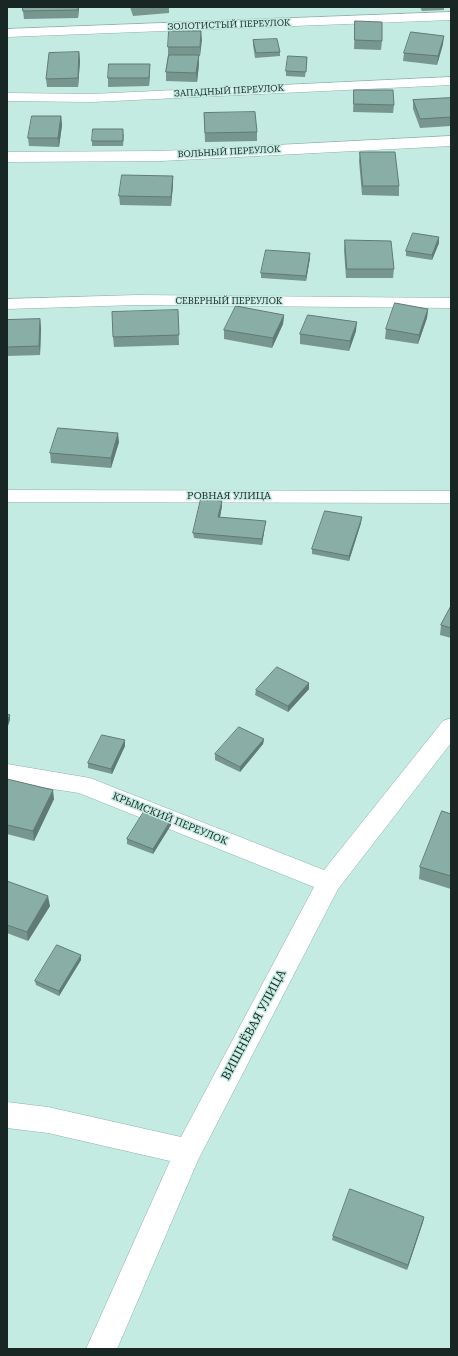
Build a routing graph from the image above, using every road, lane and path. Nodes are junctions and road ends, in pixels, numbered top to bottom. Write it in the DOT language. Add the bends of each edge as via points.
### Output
graph roads {
  1 [pos="451,16"];
  2 [pos="7,33"];
  3 [pos="451,81"];
  4 [pos="7,97"];
  5 [pos="451,141"];
  6 [pos="7,157"];
  7 [pos="451,303"];
  8 [pos="7,304"];
  9 [pos="7,496"];
  10 [pos="451,497"];
  11 [pos="451,727"];
  12 [pos="7,773"];
  13 [pos="329,882"];
  14 [pos="7,1115"];
  15 [pos="188,1152"];
  16 [pos="102,1349"];
  1 -- 2 [label="street, ЗОЛОТИСТЫЙ ПЕРЕУЛОК"];
  3 -- 4 [label="street, ЗАПАДНЫЙ ПЕРЕУЛОК" via="92,98"];
  5 -- 6 [label="street, ВОЛЬНЫЙ ПЕРЕУЛОК" via="161,156"];
  7 -- 8 [label="street, СЕВЕРНЫЙ ПЕРЕУЛОК" via="137,300"];
  9 -- 10 [label="street, РОВНАЯ УЛИЦА"];
  11 -- 13 [label="street, ВИШНЁВАЯ УЛИЦА"];
  12 -- 13 [label="street, КРЫМСКИЙ ПЕРЕУЛОК" via="82,784"];
  13 -- 15 [label="street, ВИШНЁВАЯ УЛИЦА"];
  14 -- 15 [label="street" via="48,1120"];
  15 -- 16 [label="street, ВИШНЁВАЯ УЛИЦА"];
}
